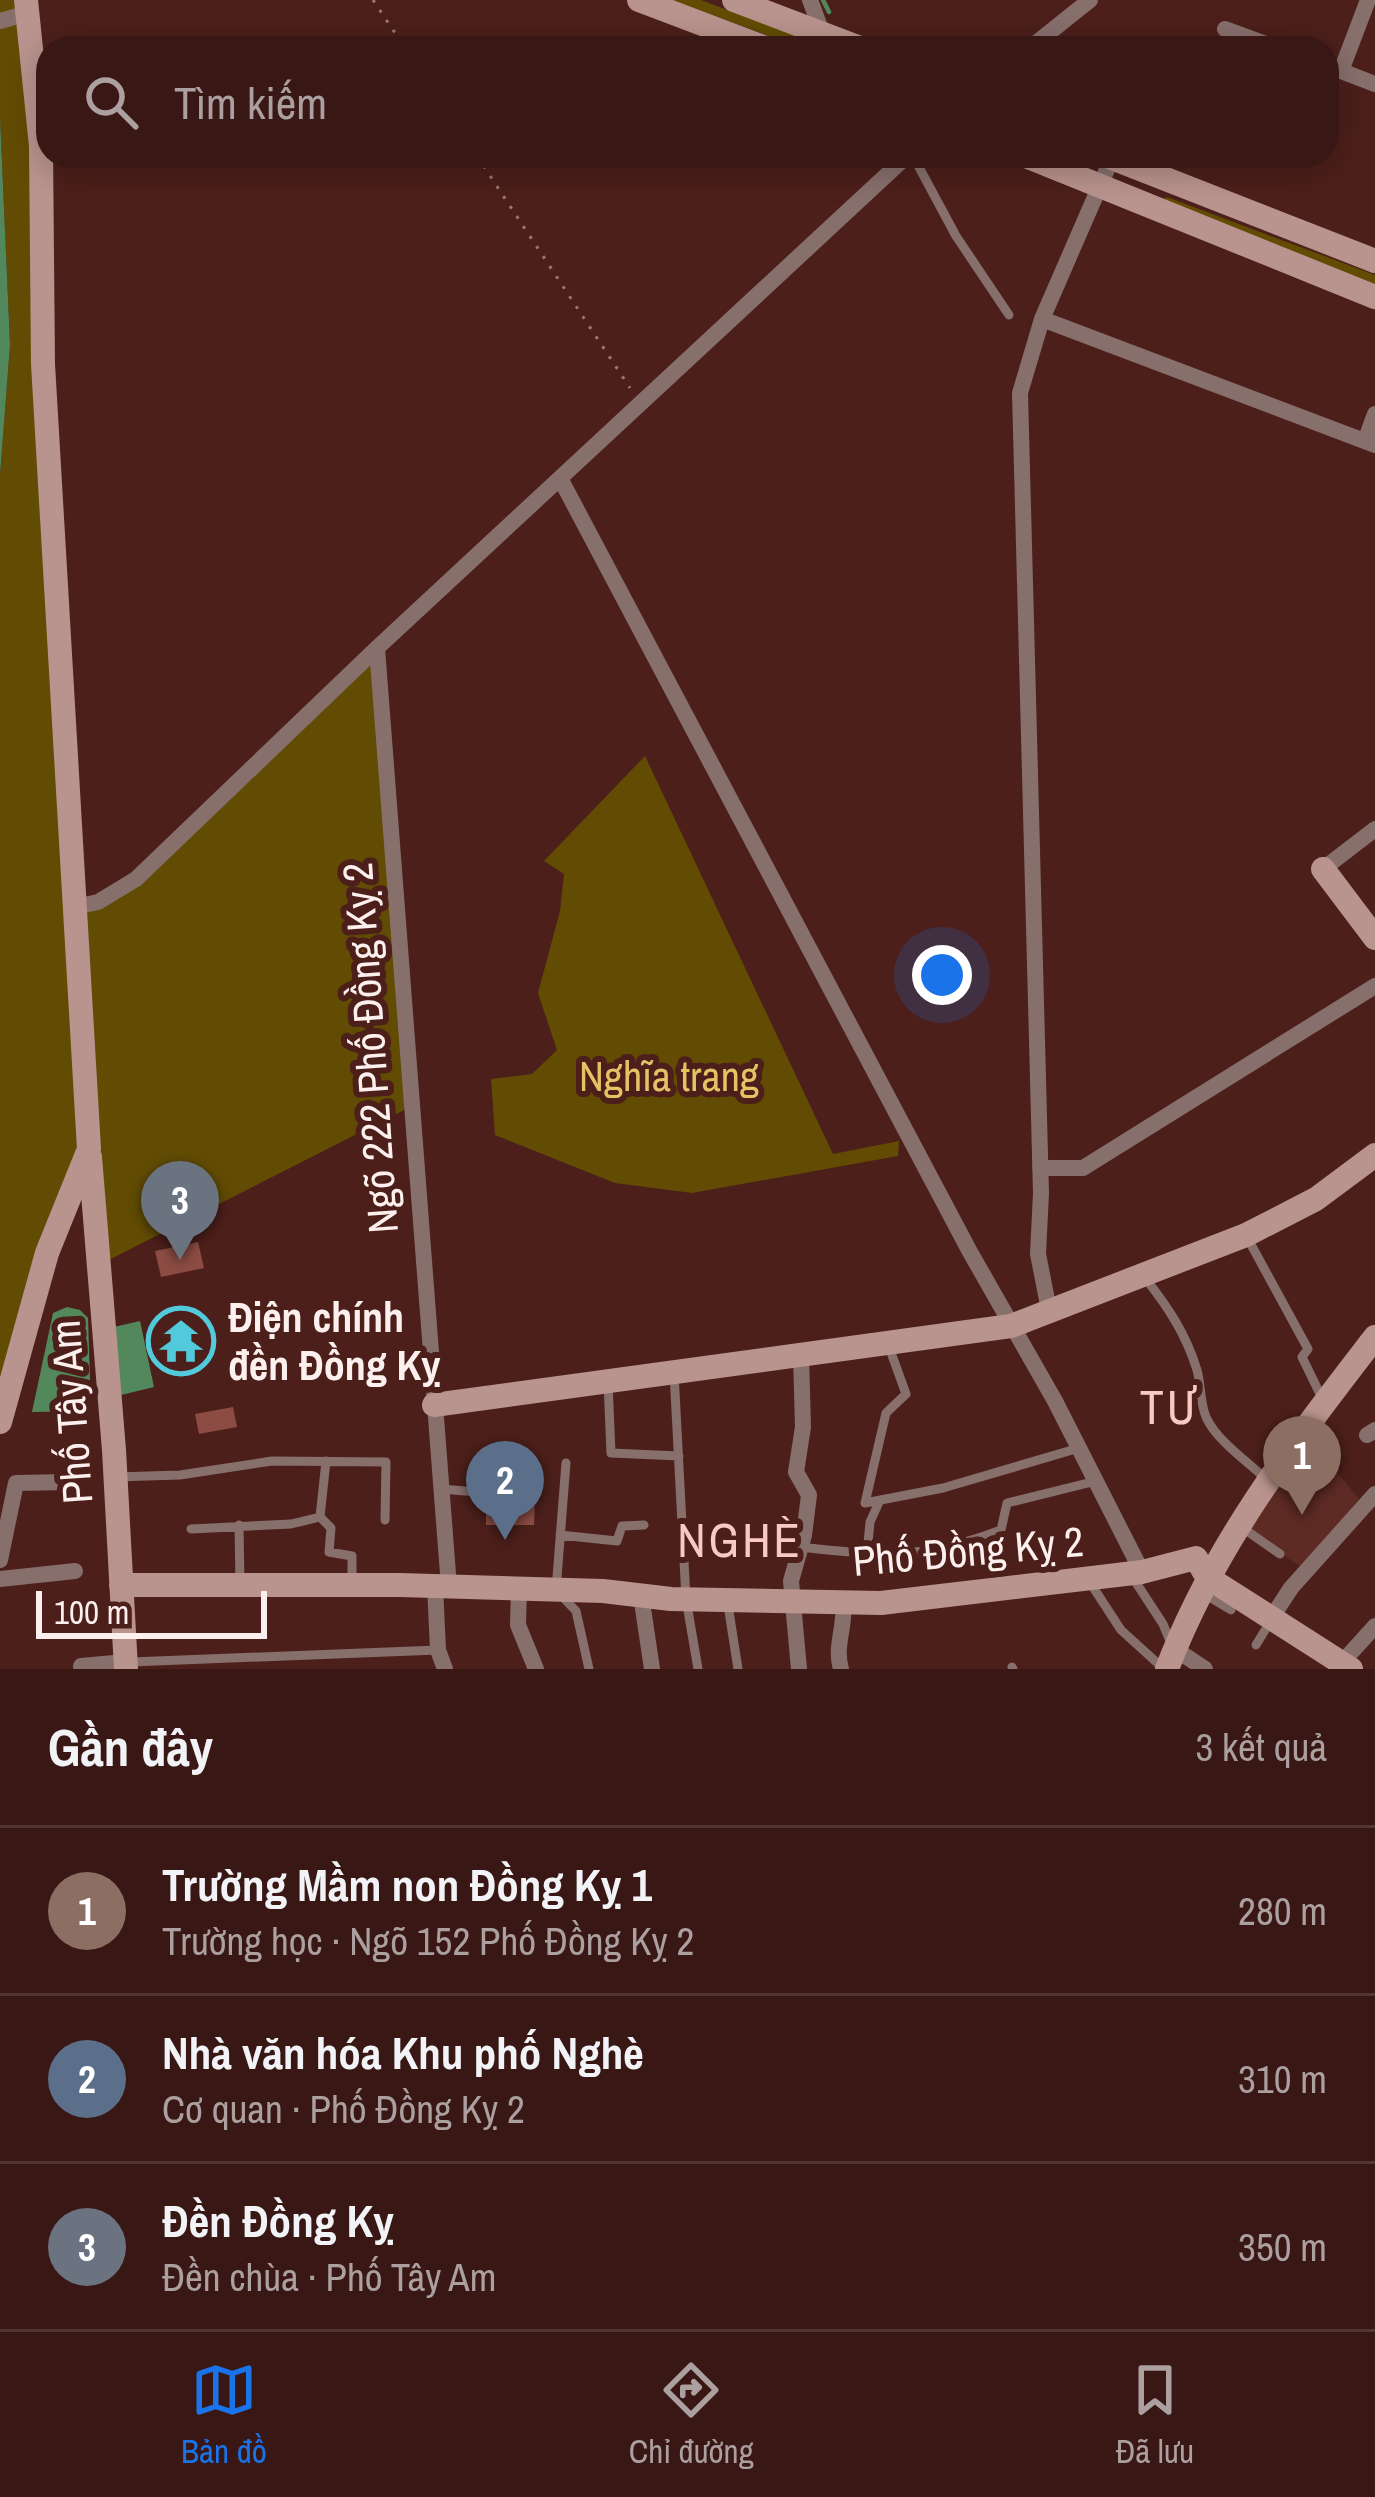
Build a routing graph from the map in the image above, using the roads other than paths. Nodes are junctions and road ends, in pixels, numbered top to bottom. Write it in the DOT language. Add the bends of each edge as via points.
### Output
graph roads {
  1 [pos="639,0"];
  2 [pos="734,0"];
  3 [pos="810,0"];
  4 [pos="1090,0"];
  5 [pos="1368,0"];
  6 [pos="27,6"];
  7 [pos="0,21"];
  8 [pos="1225,29"];
  9 [pos="822,32"];
  10 [pos="734,36"];
  11 [pos="832,36"];
  12 [pos="1045,36"];
  13 [pos="1244,36"];
  14 [pos="1339,59"];
  15 [pos="1339,71"];
  16 [pos="1375,84"];
  17 [pos="36,103"];
  18 [pos="40,168"];
  19 [pos="897,168"];
  20 [pos="917,168"];
  21 [pos="1053,168"];
  22 [pos="1105,168"];
  23 [pos="1137,168"];
  24 [pos="1098,188"];
  25 [pos="1375,261"];
  26 [pos="1375,297"];
  27 [pos="1009,315"];
  28 [pos="1042,319"];
  29 [pos="1375,414"];
  30 [pos="1370,443"];
  31 [pos="561,480"];
  32 [pos="376,648"];
  33 [pos="1375,829"];
  34 [pos="1324,869"];
  35 [pos="75,907"];
  36 [pos="1375,938"];
  37 [pos="1375,986"];
  38 [pos="89,1149"];
  39 [pos="1375,1155"];
  40 [pos="1040,1168"];
  41 [pos="1246,1235"];
  42 [pos="1141,1274"];
  43 [pos="1049,1310"];
  44 [pos="1011,1326"];
  45 [pos="1375,1337"];
  46 [pos="888,1344"];
  47 [pos="801,1356"];
  48 [pos="674,1373"];
  49 [pos="608,1382"];
  50 [pos="1324,1403"];
  51 [pos="434,1405"];
  52 [pos="0,1422"];
  53 [pos="1306,1427"];
  54 [pos="1079,1448"];
  55 [pos="679,1456"];
  56 [pos="501,1457"];
  57 [pos="1331,1459"];
  58 [pos="326,1461"];
  59 [pos="566,1463"];
  60 [pos="116,1477"];
  61 [pos="1096,1481"];
  62 [pos="69,1482"];
  63 [pos="1268,1482"];
  64 [pos="441,1489"];
  65 [pos="1375,1494"];
  66 [pos="880,1500"];
  67 [pos="320,1517"];
  68 [pos="385,1520"];
  69 [pos="239,1525"];
  70 [pos="644,1525"];
  71 [pos="1240,1526"];
  72 [pos="191,1528"];
  73 [pos="560,1535"];
  74 [pos="800,1547"];
  75 [pos="866,1554"];
  76 [pos="1280,1554"];
  77 [pos="0,1560"];
  78 [pos="75,1571"];
  79 [pos="1136,1573"];
  80 [pos="0,1579"];
  81 [pos="1089,1579"];
  82 [pos="1203,1584"];
  83 [pos="121,1585"];
  84 [pos="240,1585"];
  85 [pos="352,1586"];
  86 [pos="442,1587"];
  87 [pos="518,1589"];
  88 [pos="556,1590"];
  89 [pos="641,1595"];
  90 [pos="686,1599"];
  91 [pos="727,1600"];
  92 [pos="792,1601"];
  93 [pos="843,1603"];
  94 [pos="1231,1610"];
  95 [pos="1272,1617"];
  96 [pos="1375,1626"];
  97 [pos="1256,1645"];
  98 [pos="438,1650"];
  99 [pos="336,1654"];
  100 [pos="1170,1659"];
  101 [pos="125,1665"];
  102 [pos="81,1666"];
  103 [pos="1343,1667"];
  104 [pos="338,1669"];
  105 [pos="445,1669"];
  106 [pos="536,1669"];
  107 [pos="589,1669"];
  108 [pos="652,1669"];
  109 [pos="698,1669"];
  110 [pos="738,1669"];
  111 [pos="799,1669"];
  112 [pos="841,1669"];
  113 [pos="1205,1669"];
  1 -- 10 [label="street"];
  2 -- 9 [label="street"];
  3 -- 9 [label="street"];
  4 -- 12 [label="street"];
  5 -- 14 [label="street"];
  6 -- 7 [label="street"];
  6 -- 17 [label="street, Phố Tây Am"];
  8 -- 13 [label="street"];
  9 -- 11 [label="street"];
  15 -- 16 [label="street"];
  18 -- 35 [label="street, Phố Tây Am" via="43,364"];
  19 -- 31 [label="street"];
  20 -- 27 [label="lane"];
  21 -- 24 [label="street"];
  22 -- 24 [label="street"];
  23 -- 25 [label="street"];
  24 -- 26 [label="street"];
  24 -- 28 [label="street"];
  28 -- 30 [label="street"];
  28 -- 40 [label="street" via="1019,393"];
  29 -- 30 [label="street"];
  31 -- 32 [label="street"];
  31 -- 44 [label="street"];
  32 -- 35 [label="street" via="136,879"];
  32 -- 51 [label="street, Ngõ 222 Phố Đồng Kỵ 2"];
  33 -- 34 [label="street"];
  34 -- 36 [label="street"];
  35 -- 38 [label="street, Phố Tây Am"];
  37 -- 40 [label="street" via="1083,1168"];
  38 -- 52 [label="street" via="47,1253"];
  38 -- 60 [label="street, Phố Tây Am"];
  39 -- 41 [label="street" via="1316,1199"];
  40 -- 43 [label="street" via="1038,1254"];
  41 -- 42 [label="street"];
  41 -- 50 [label="lane" via="1308,1349 1302,1357"];
  42 -- 43 [label="street"];
  42 -- 63 [label="lane" via="1187,1342 1214,1429"];
  43 -- 44 [label="street"];
  44 -- 46 [label="street"];
  44 -- 54 [label="street"];
  45 -- 50 [label="street"];
  46 -- 47 [label="street"];
  46 -- 66 [label="lane" via="907,1394 886,1413 866,1502"];
  47 -- 48 [label="street"];
  47 -- 74 [label="street" via="796,1472 809,1495"];
  48 -- 49 [label="street"];
  48 -- 55 [label="lane"];
  49 -- 51 [label="street"];
  49 -- 55 [label="lane" via="610,1453"];
  50 -- 53 [label="street"];
  51 -- 64 [label="street, Ngõ 222 Phố Đồng Kỵ 2"];
  53 -- 57 [label="lane"];
  53 -- 63 [label="street"];
  54 -- 61 [label="street"];
  54 -- 66 [label="lane"];
  55 -- 90 [label="lane"];
  56 -- 64 [label="lane" via="501,1494"];
  58 -- 60 [label="lane"];
  58 -- 67 [label="lane"];
  58 -- 68 [label="lane" via="386,1462"];
  59 -- 73 [label="lane"];
  60 -- 83 [label="street, Phố Tây Am"];
  61 -- 75 [label="lane" via="1007,1503 1001,1530 958,1546"];
  61 -- 79 [label="street"];
  62 -- 77 [label="street" via="16,1483"];
  63 -- 71 [label="street"];
  64 -- 86 [label="street, Ngõ 222 Phố Đồng Kỵ 2"];
  65 -- 95 [label="street"];
  66 -- 75 [label="lane"];
  67 -- 69 [label="lane"];
  67 -- 85 [label="lane" via="332,1528 329,1552 352,1556"];
  69 -- 72 [label="lane"];
  69 -- 84 [label="lane"];
  70 -- 73 [label="lane" via="622,1526 617,1541"];
  71 -- 76 [label="lane"];
  71 -- 82 [label="street"];
  73 -- 88 [label="lane"];
  74 -- 75 [label="lane"];
  74 -- 92 [label="street"];
  78 -- 80 [label="street"];
  79 -- 81 [label="street, Phố Đồng Kỵ 2"];
  79 -- 82 [label="street, Phố Đồng Kỵ 2" via="1196,1558"];
  79 -- 100 [label="lane" via="1163,1624"];
  81 -- 93 [label="street, Phố Đồng Kỵ 2"];
  81 -- 100 [label="lane" via="1121,1630"];
  82 -- 94 [label="lane"];
  82 -- 95 [label="street, Phố Đồng Kỵ 2"];
  82 -- 100 [label="street"];
  83 -- 84 [label="street, Phố Đồng Kỵ 2"];
  83 -- 101 [label="street, Phố Tây Am"];
  84 -- 85 [label="street, Phố Đồng Kỵ 2"];
  85 -- 86 [label="street, Phố Đồng Kỵ 2"];
  86 -- 87 [label="street, Phố Đồng Kỵ 2"];
  86 -- 98 [label="street, Ngõ 222 Phố Đồng Kỵ 2"];
  87 -- 88 [label="street, Phố Đồng Kỵ 2"];
  87 -- 106 [label="street" via="518,1625"];
  88 -- 89 [label="street, Phố Đồng Kỵ 2"];
  88 -- 107 [label="lane" via="576,1611"];
  89 -- 90 [label="street, Phố Đồng Kỵ 2"];
  89 -- 108 [label="street"];
  90 -- 91 [label="street, Phố Đồng Kỵ 2"];
  90 -- 109 [label="lane"];
  91 -- 92 [label="street, Phố Đồng Kỵ 2"];
  91 -- 110 [label="lane"];
  92 -- 93 [label="street, Phố Đồng Kỵ 2"];
  92 -- 111 [label="street"];
  93 -- 112 [label="street"];
  95 -- 97 [label="lane"];
  95 -- 103 [label="street, Phố Đồng Kỵ 2"];
  96 -- 103 [label="street"];
  98 -- 99 [label="lane"];
  98 -- 105 [label="street, Ngõ 222 Phố Đồng Kỵ 2"];
  99 -- 101 [label="lane"];
  99 -- 104 [label="lane"];
  100 -- 113 [label="street"];
  101 -- 102 [label="street"];
}
